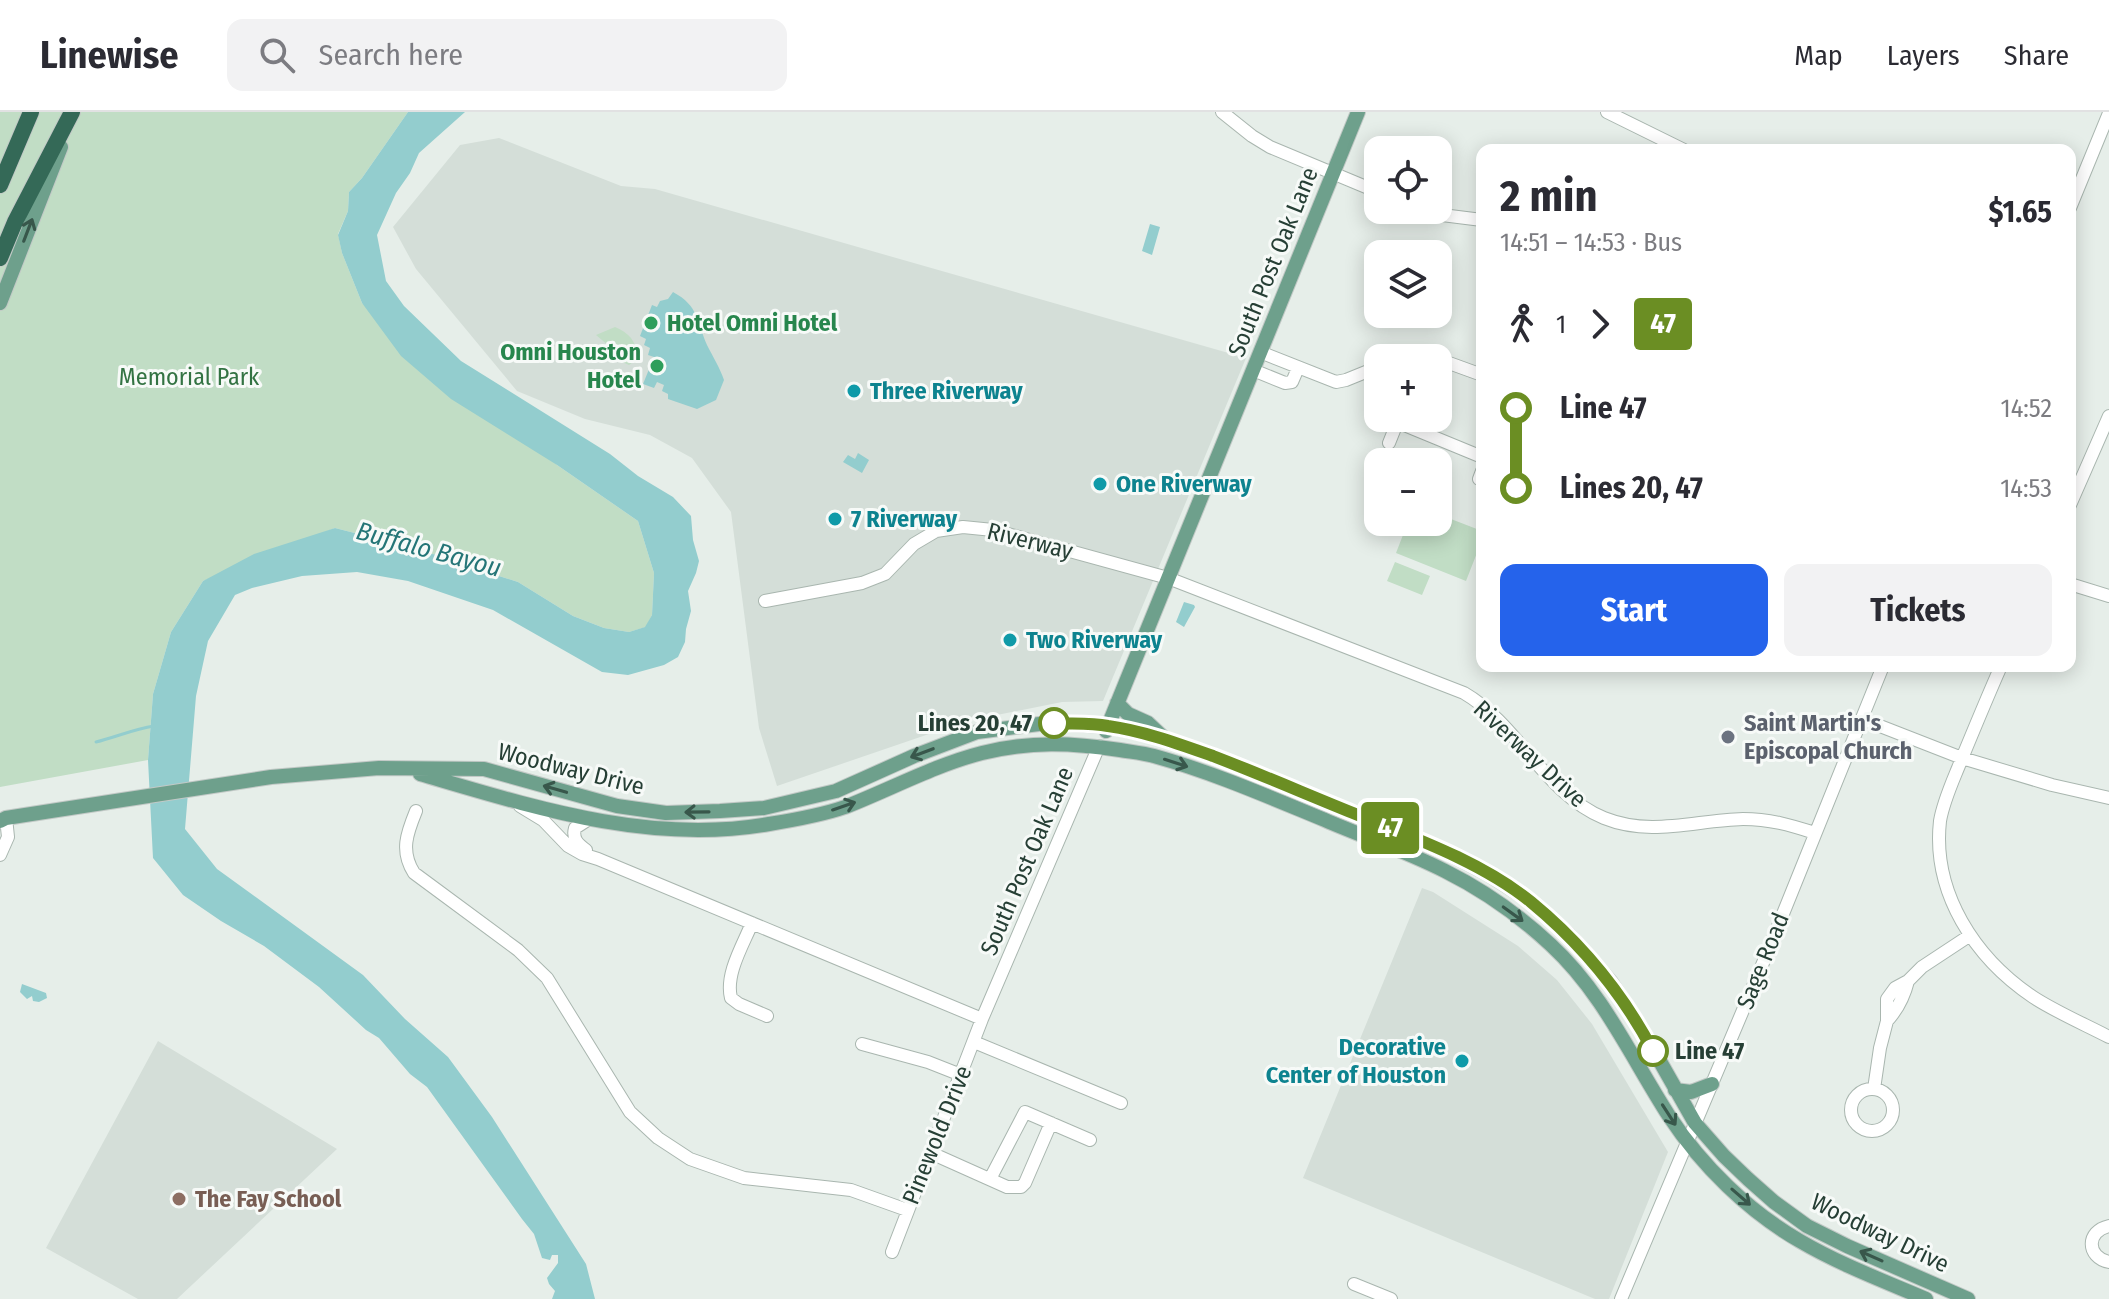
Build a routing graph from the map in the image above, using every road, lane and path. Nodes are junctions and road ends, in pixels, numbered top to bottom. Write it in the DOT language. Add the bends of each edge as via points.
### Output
graph roads {
  1 [pos="31,112"];
  2 [pos="73,112"];
  3 [pos="1222,112"];
  4 [pos="1358,112"];
  5 [pos="1607,112"];
  6 [pos="2109,113"];
  7 [pos="1672,144"];
  8 [pos="1333,173"];
  9 [pos="0,185"];
  10 [pos="1364,186"];
  11 [pos="2076,193"];
  12 [pos="1452,216"];
  13 [pos="1476,219"];
  14 [pos="0,258"];
  15 [pos="0,303"];
  16 [pos="1260,352"];
  17 [pos="1452,364"];
  18 [pos="1298,368"];
  19 [pos="1253,370"];
  20 [pos="1364,372"];
  21 [pos="1476,373"];
  22 [pos="2109,416"];
  23 [pos="1393,432"];
  24 [pos="1425,432"];
  25 [pos="2103,439"];
  26 [pos="1389,443"];
  27 [pos="1476,454"];
  28 [pos="2076,493"];
  29 [pos="1168,578"];
  30 [pos="2076,586"];
  31 [pos="2109,596"];
  32 [pos="765,601"];
  33 [pos="1881,672"];
  34 [pos="1998,672"];
  35 [pos="1117,703"];
  36 [pos="1862,719"];
  37 [pos="1108,726"];
  38 [pos="1167,740"];
  39 [pos="1099,746"];
  40 [pos="1962,758"];
  41 [pos="889,767"];
  42 [pos="405,769"];
  43 [pos="896,784"];
  44 [pos="1285,785"];
  45 [pos="2109,798"];
  46 [pos="511,801"];
  47 [pos="1279,801"];
  48 [pos="631,808"];
  49 [pos="764,808"];
  50 [pos="416,811"];
  51 [pos="2,819"];
  52 [pos="589,819"];
  53 [pos="768,824"];
  54 [pos="628,825"];
  55 [pos="1815,833"];
  56 [pos="0,855"];
  57 [pos="1456,856"];
  58 [pos="598,859"];
  59 [pos="1447,872"];
  60 [pos="752,923"];
  61 [pos="1969,936"];
  62 [pos="767,1016"];
  63 [pos="982,1019"];
  64 [pos="2109,1037"];
  65 [pos="974,1042"];
  66 [pos="862,1044"];
  67 [pos="961,1075"];
  68 [pos="1712,1084"];
  69 [pos="1874,1089"];
  70 [pos="1675,1090"];
  71 [pos="1121,1103"];
  72 [pos="1051,1123"];
  73 [pos="1695,1123"];
  74 [pos="1090,1140"];
  75 [pos="1687,1141"];
  76 [pos="931,1153"];
  77 [pos="990,1179"];
  78 [pos="907,1210"];
  79 [pos="1807,1226"];
  80 [pos="2109,1226"];
  81 [pos="1799,1241"];
  82 [pos="892,1252"];
  83 [pos="2109,1262"];
  84 [pos="1910,1274"];
  85 [pos="1354,1284"];
  86 [pos="1904,1290"];
  87 [pos="1391,1299"];
  88 [pos="1621,1299"];
  89 [pos="1926,1299"];
  90 [pos="1968,1299"];
  1 -- 9 [label="highway"];
  2 -- 14 [label="highway"];
  15 -- 2 [label="main road, one-way"];
  3 -- 8 [label="street" via="1270,147"];
  4 -- 8 [label="main road, South Post Oak Lane"];
  5 -- 7 [label="street"];
  6 -- 11 [label="street"];
  8 -- 10 [label="street"];
  8 -- 16 [label="main road, South Post Oak Lane"];
  12 -- 13 [label="street"];
  16 -- 18 [label="street"];
  16 -- 19 [label="main road, South Post Oak Lane"];
  17 -- 21 [label="street"];
  18 -- 19 [label="street" via="1292,382 1285,383"];
  18 -- 20 [label="street" via="1336,382"];
  19 -- 29 [label="main road, South Post Oak Lane"];
  22 -- 25 [label="street"];
  23 -- 26 [label="street"];
  24 -- 27 [label="street"];
  25 -- 28 [label="street"];
  29 -- 32 [label="street, Riverway" via="993,530 963,527 936,531 914,544 885,574 862,583"];
  29 -- 35 [label="main road, South Post Oak Lane"];
  29 -- 55 [label="street, Riverway Drive" via="1477,700 1569,797 1607,819 1667,827 1773,820"];
  30 -- 31 [label="street"];
  33 -- 36 [label="street, Sage Road"];
  34 -- 40 [label="street"];
  35 -- 37 [label="main road, South Post Oak Lane"];
  35 -- 38 [label="main road"];
  36 -- 40 [label="street"];
  36 -- 55 [label="street, Sage Road"];
  37 -- 38 [label="main road, Woodway Drive"];
  37 -- 39 [label="main road, South Post Oak Lane"];
  37 -- 41 [label="main road, Woodway Drive, one-way" via="1047,723 977,732"];
  38 -- 44 [label="main road, Woodway Drive"];
  39 -- 43 [label="main road, Woodway Drive" via="1041,743 982,753"];
  39 -- 47 [label="main road, Woodway Drive, one-way" via="1166,759"];
  39 -- 63 [label="street, South Post Oak Lane"];
  40 -- 45 [label="street"];
  40 -- 61 [label="street" via="1941,819 1940,844 1949,897"];
  41 -- 43 [label="main road"];
  41 -- 49 [label="main road, Woodway Drive" via="836,791"];
  42 -- 46 [label="main road, Woodway Drive"];
  48 -- 42 [label="main road, Woodway Drive, one-way" via="484,769"];
  42 -- 51 [label="main road, Woodway Drive" via="271,777"];
  53 -- 43 [label="main road, Woodway Drive, one-way" via="841,808"];
  44 -- 47 [label="main road"];
  44 -- 57 [label="main road, Woodway Drive"];
  46 -- 52 [label="main road, Woodway Drive"];
  46 -- 58 [label="street" via="543,820 568,846"];
  47 -- 59 [label="main road, Woodway Drive"];
  49 -- 48 [label="main road, Woodway Drive, one-way" via="666,813"];
  48 -- 54 [label="main road"];
  49 -- 53 [label="main road"];
  50 -- 78 [label="street" via="405,845 414,873 518,950 547,978 630,1112 658,1138 690,1159 744,1178 851,1190"];
  51 -- 56 [label="street" via="8,837"];
  52 -- 54 [label="main road, Woodway Drive"];
  52 -- 58 [label="street" via="575,828 573,836"];
  53 -- 54 [label="main road, Woodway Drive" via="710,831"];
  55 -- 68 [label="street, Sage Road"];
  57 -- 59 [label="main road"];
  57 -- 70 [label="main road, Woodway Drive" via="1529,900 1569,935 1610,981"];
  58 -- 60 [label="street"];
  59 -- 75 [label="main road, Woodway Drive, one-way" via="1516,915 1591,989"];
  60 -- 62 [label="street" via="729,989 739,1004"];
  60 -- 63 [label="street"];
  61 -- 64 [label="street" via="2033,997"];
  61 -- 69 [label="street" via="1922,967 1887,999"];
  63 -- 65 [label="street, Pinewold Drive"];
  65 -- 67 [label="street, Pinewold Drive"];
  65 -- 71 [label="street"];
  66 -- 67 [label="street"];
  67 -- 76 [label="street, Pinewold Drive"];
  68 -- 70 [label="main road" via="1691,1092"];
  68 -- 73 [label="street, Sage Road"];
  70 -- 73 [label="main road, Woodway Drive"];
  72 -- 74 [label="street"];
  72 -- 77 [label="street" via="1025,1112"];
  72 -- 77 [label="street" via="1021,1187"];
  73 -- 75 [label="street, Sage Road"];
  73 -- 79 [label="main road, Woodway Drive" via="1744,1175"];
  75 -- 81 [label="main road, Woodway Drive, one-way" via="1732,1190"];
  75 -- 88 [label="street, Sage Road"];
  76 -- 77 [label="street"];
  76 -- 78 [label="street, Pinewold Drive"];
  78 -- 82 [label="street, Pinewold Drive"];
  79 -- 81 [label="main road"];
  84 -- 79 [label="main road, Woodway Drive, one-way"];
  80 -- 83 [label="street" via="2098,1230 2091,1246 2096,1256"];
  81 -- 86 [label="main road, Woodway Drive"];
  84 -- 86 [label="main road"];
  84 -- 90 [label="main road, Woodway Drive"];
  85 -- 87 [label="street"];
  86 -- 89 [label="main road, Woodway Drive"];
}
